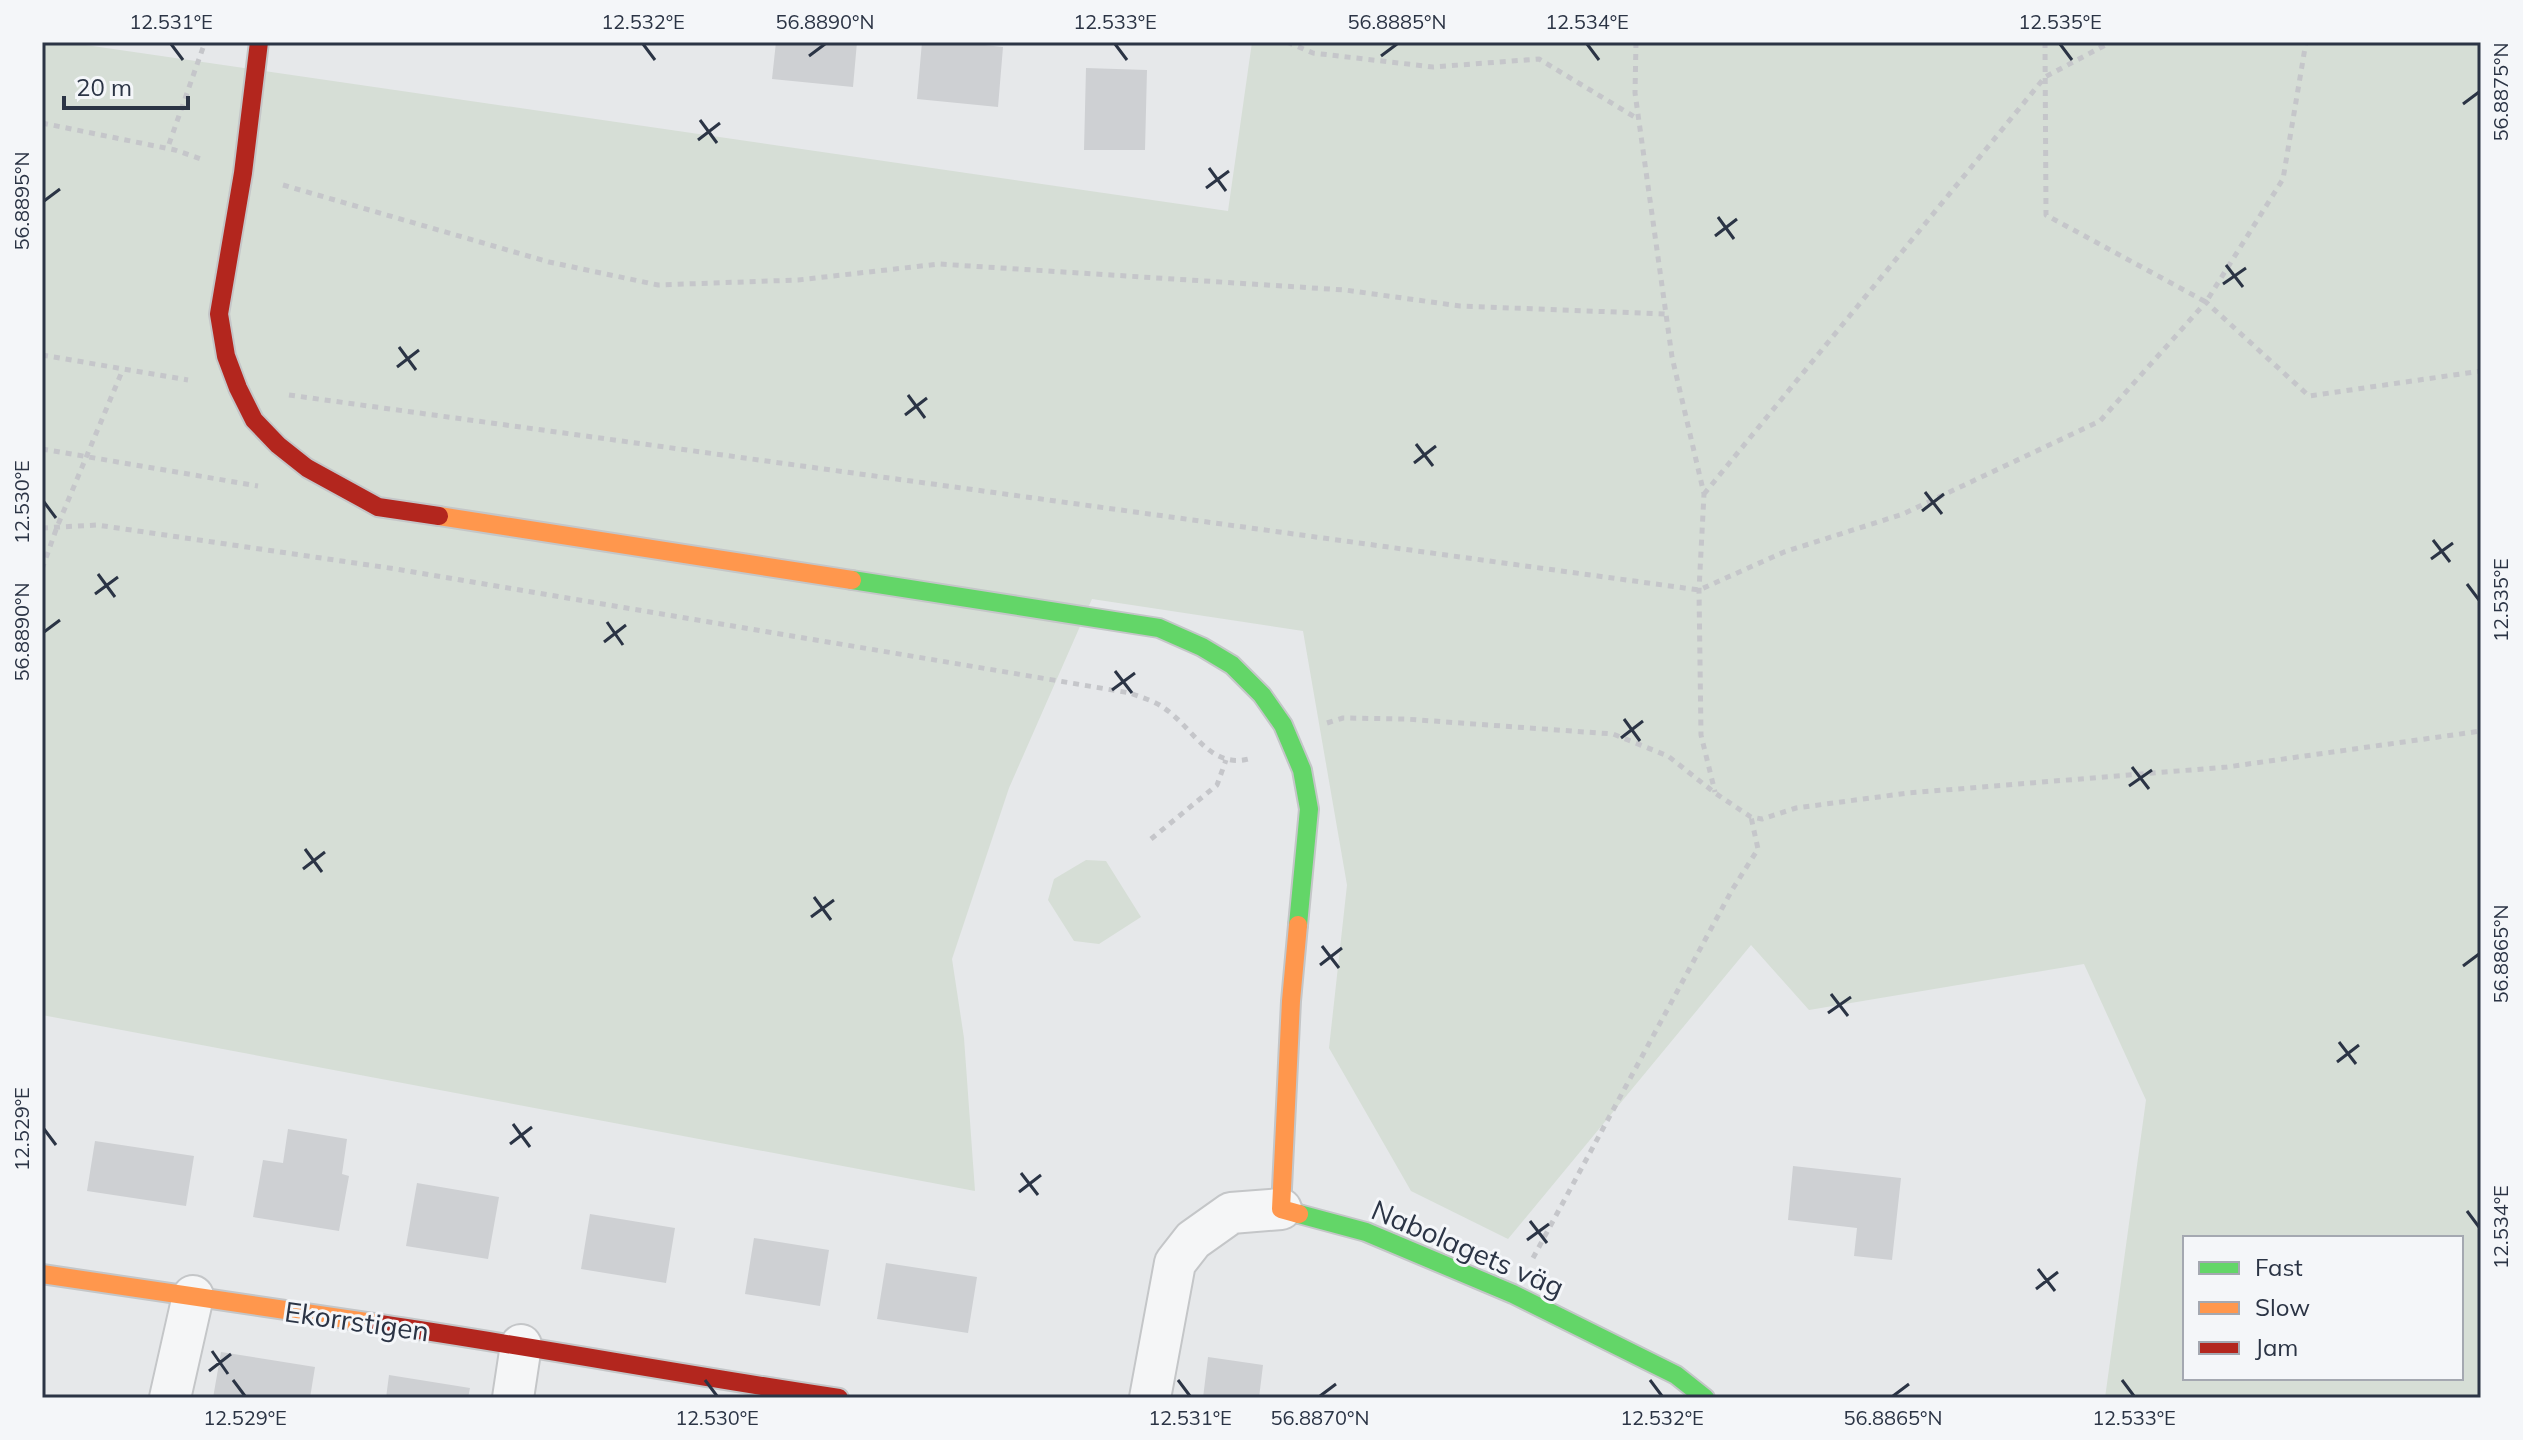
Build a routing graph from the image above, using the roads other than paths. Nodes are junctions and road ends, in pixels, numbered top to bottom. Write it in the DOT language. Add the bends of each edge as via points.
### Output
graph roads {
  1 [pos="259,42"];
  2 [pos="1281,1209"];
  3 [pos="42,1274"];
  4 [pos="193,1296"];
  5 [pos="521,1345"];
  6 [pos="664,1385"];
  7 [pos="170,1398"];
  8 [pos="513,1398"];
  9 [pos="839,1398"];
  10 [pos="1150,1398"];
  11 [pos="1705,1398"];
  1 -- 2 [label="street" via="219,314 226,356 254,420 307,468 378,507 1159,628 1232,665 1262,695 1283,725 1302,770 1309,809 1291,1001"];
  2 -- 10 [label="street" via="1231,1213 1193,1240 1175,1263"];
  2 -- 11 [label="street, Nabolagets väg" via="1366,1232 1513,1294 1676,1375"];
  3 -- 4 [label="street, Ekorrstigen"];
  4 -- 5 [label="street, Ekorrstigen"];
  4 -- 7 [label="street"];
  5 -- 6 [label="street, Ekorrstigen"];
  5 -- 8 [label="street"];
  6 -- 9 [label="street, Ekorrstigen"];
}
